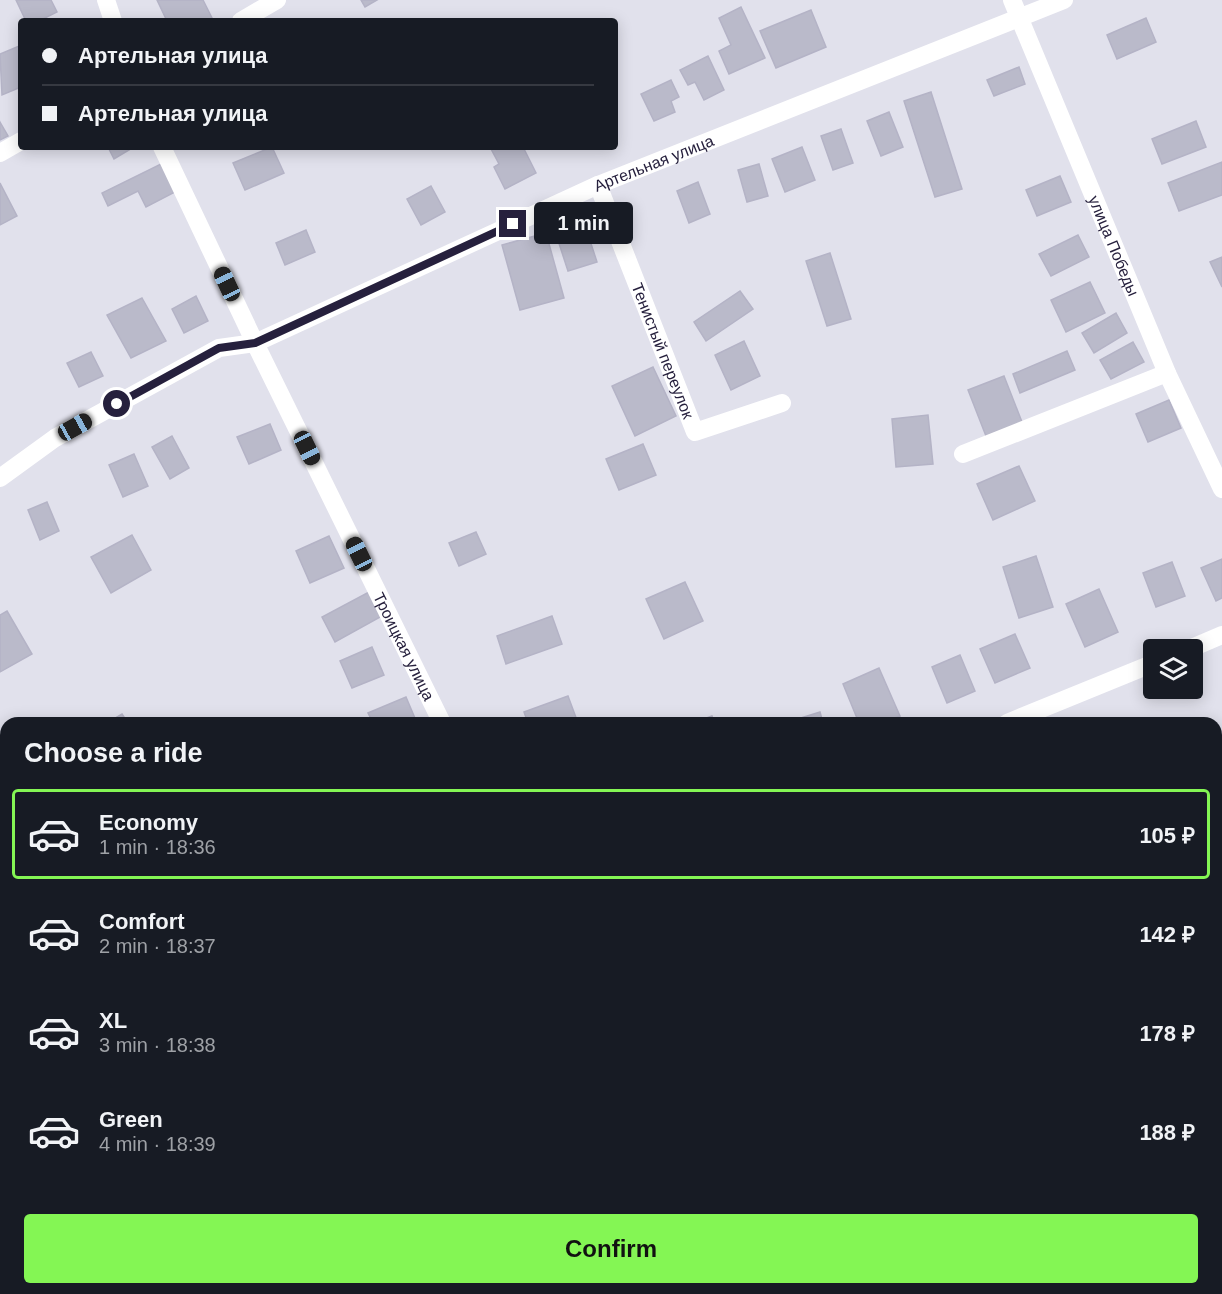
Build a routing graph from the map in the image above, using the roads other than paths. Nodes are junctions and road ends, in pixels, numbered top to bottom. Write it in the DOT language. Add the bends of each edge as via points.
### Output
graph roads {
  1 [pos="106,0"];
  2 [pos="277,0"];
  3 [pos="1012,0"];
  4 [pos="1064,0"];
  5 [pos="112,18"];
  6 [pos="246,18"];
  7 [pos="1019,18"];
  8 [pos="18,143"];
  9 [pos="163,150"];
  10 [pos="0,153"];
  11 [pos="598,185"];
  12 [pos="255,343"];
  13 [pos="1167,373"];
  14 [pos="782,403"];
  15 [pos="963,454"];
  16 [pos="0,478"];
  17 [pos="1222,489"];
  18 [pos="1222,635"];
  19 [pos="1203,643"];
  20 [pos="1143,667"];
  21 [pos="439,717"];
  22 [pos="1022,717"];
  1 -- 5 [label="street"];
  2 -- 6 [label="street"];
  3 -- 7 [label="street, улица Победы"];
  4 -- 7 [label="street, Артельная улица"];
  7 -- 11 [label="street, Артельная улица"];
  7 -- 13 [label="street, улица Победы"];
  8 -- 10 [label="street"];
  9 -- 12 [label="street, Троицкая улица"];
  11 -- 12 [label="street, Артельная улица"];
  11 -- 14 [label="street, Тенистый переулок" via="694,432"];
  12 -- 16 [label="street, Артельная улица" via="219,348 55,438"];
  12 -- 21 [label="street, Троицкая улица"];
  13 -- 15 [label="street"];
  13 -- 17 [label="street, улица Победы"];
  18 -- 19 [label="street"];
  20 -- 22 [label="street"];
}
